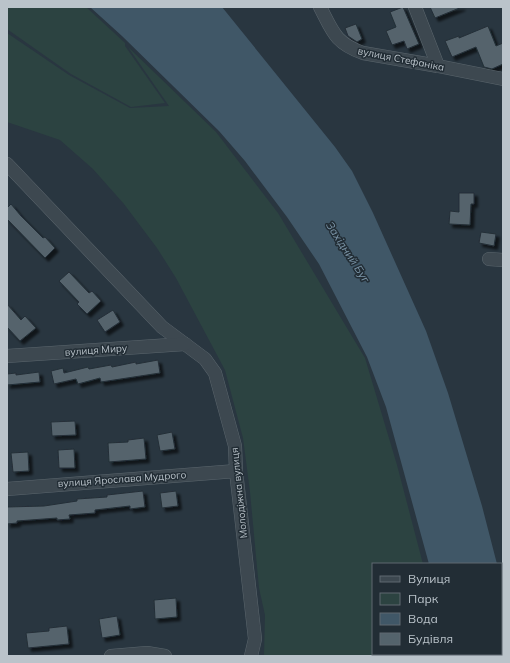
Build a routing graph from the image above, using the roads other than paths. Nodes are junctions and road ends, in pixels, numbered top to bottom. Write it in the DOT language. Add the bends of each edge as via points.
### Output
graph roads {
  1 [pos="320,7"];
  2 [pos="415,7"];
  3 [pos="438,66"];
  4 [pos="503,79"];
  5 [pos="7,164"];
  6 [pos="488,258"];
  7 [pos="503,260"];
  8 [pos="185,344"];
  9 [pos="7,356"];
  10 [pos="236,471"];
  11 [pos="7,489"];
  12 [pos="147,654"];
  13 [pos="111,656"];
  14 [pos="165,656"];
  15 [pos="251,656"];
  1 -- 3 [label="street, вулиця Стефаніка" via="338,39 352,49"];
  2 -- 3 [label="street"];
  3 -- 4 [label="street, вулиця Стефаніка"];
  5 -- 8 [label="street, Молодіжна вулиця" via="162,327"];
  6 -- 7 [label="street"];
  8 -- 9 [label="street, вулиця Миру"];
  8 -- 10 [label="street, Молодіжна вулиця" via="205,359 215,373 235,446"];
  10 -- 11 [label="street, вулиця Ярослава Мудрого"];
  10 -- 15 [label="street, Молодіжна вулиця" via="255,639"];
  12 -- 13 [label="street"];
  12 -- 14 [label="street"];
}
